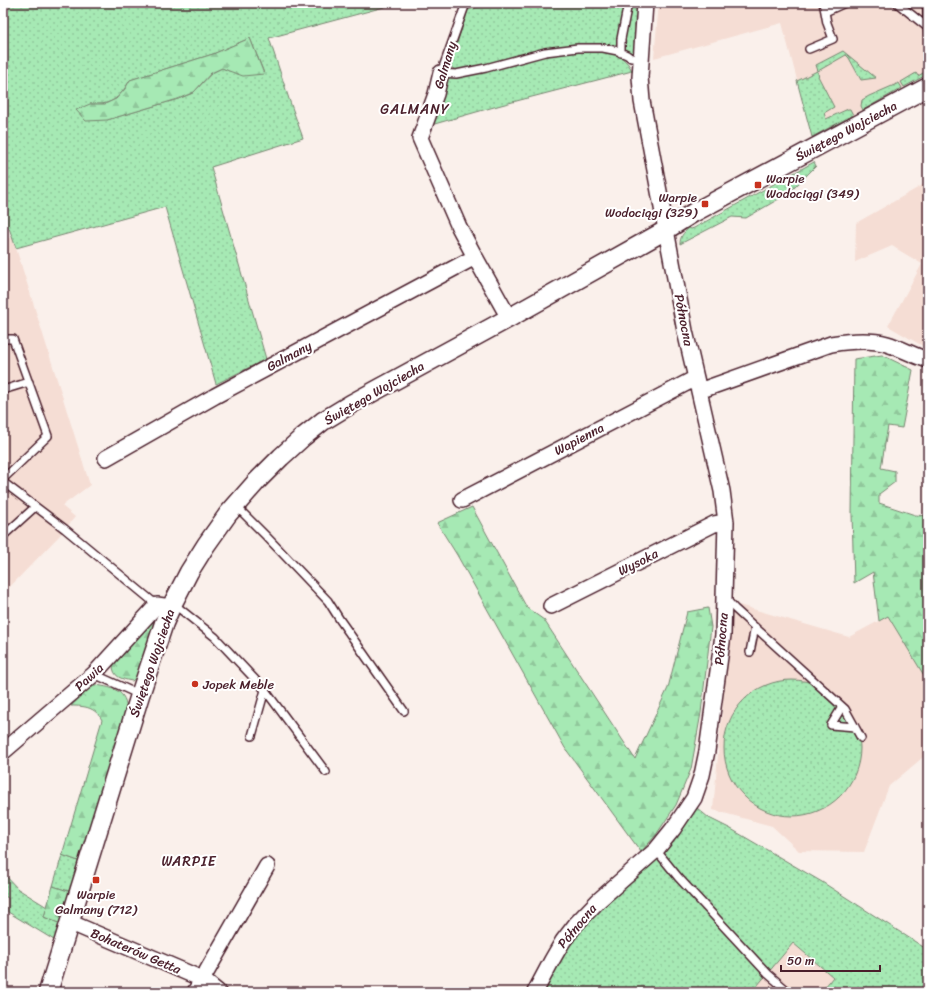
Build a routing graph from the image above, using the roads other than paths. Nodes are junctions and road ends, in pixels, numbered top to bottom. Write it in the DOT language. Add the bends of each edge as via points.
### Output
graph roads {
  1 [pos="466,3"];
  2 [pos="628,3"];
  3 [pos="645,3"];
  4 [pos="823,3"];
  5 [pos="845,3"];
  6 [pos="897,3"];
  7 [pos="926,3"];
  8 [pos="826,12"];
  9 [pos="928,31"];
  10 [pos="809,50"];
  11 [pos="621,53"];
  12 [pos="640,58"];
  13 [pos="442,73"];
  14 [pos="928,87"];
  15 [pos="666,230"];
  16 [pos="475,257"];
  17 [pos="509,318"];
  18 [pos="3,339"];
  19 [pos="928,360"];
  20 [pos="28,382"];
  21 [pos="697,384"];
  22 [pos="3,390"];
  23 [pos="106,458"];
  24 [pos="3,481"];
  25 [pos="462,500"];
  26 [pos="236,506"];
  27 [pos="35,508"];
  28 [pos="726,522"];
  29 [pos="3,536"];
  30 [pos="724,596"];
  31 [pos="164,606"];
  32 [pos="551,606"];
  33 [pos="755,627"];
  34 [pos="750,652"];
  35 [pos="94,674"];
  36 [pos="264,690"];
  37 [pos="140,695"];
  38 [pos="842,707"];
  39 [pos="404,711"];
  40 [pos="855,727"];
  41 [pos="252,736"];
  42 [pos="861,738"];
  43 [pos="3,752"];
  44 [pos="326,772"];
  45 [pos="656,850"];
  46 [pos="267,866"];
  47 [pos="69,922"];
  48 [pos="198,986"];
  49 [pos="48,992"];
  50 [pos="218,992"];
  51 [pos="535,992"];
  52 [pos="789,992"];
  1 -- 13 [label="lane, Galmany"];
  2 -- 11 [label="lane"];
  3 -- 12 [label="street, Północna"];
  4 -- 8 [label="lane"];
  5 -- 8 [label="lane"];
  6 -- 9 [label="lane"];
  7 -- 9 [label="lane"];
  8 -- 10 [label="lane" via="833,39"];
  11 -- 12 [label="lane" via="631,58"];
  11 -- 13 [label="lane" via="603,48 578,48 545,52 456,74"];
  12 -- 15 [label="street, Północna" via="642,101"];
  13 -- 16 [label="street, Galmany" via="420,138 458,227"];
  14 -- 15 [label="street, Świętego Wojciecha"];
  15 -- 17 [label="street, Świętego Wojciecha"];
  15 -- 21 [label="street, Północna"];
  16 -- 17 [label="street, Galmany"];
  16 -- 23 [label="street, Galmany" via="215,396"];
  17 -- 26 [label="street, Świętego Wojciecha" via="323,421 256,481"];
  18 -- 20 [label="lane" via="13,339"];
  19 -- 21 [label="street, Wapienna" via="886,343 850,341 831,344"];
  20 -- 22 [label="lane"];
  20 -- 24 [label="lane" via="48,436"];
  21 -- 25 [label="street, Wapienna"];
  21 -- 28 [label="street, Północna" via="722,491"];
  24 -- 27 [label="lane"];
  26 -- 31 [label="street, Świętego Wojciecha"];
  26 -- 39 [label="lane" via="328,601"];
  27 -- 29 [label="lane"];
  27 -- 31 [label="lane"];
  28 -- 30 [label="street, Północna"];
  28 -- 32 [label="street, Wysoka" via="714,524"];
  30 -- 33 [label="lane"];
  30 -- 45 [label="street, Północna" via="723,635 702,775 694,798"];
  31 -- 35 [label="street, Pawia"];
  31 -- 36 [label="lane" via="180,609 215,637"];
  31 -- 37 [label="street, Świętego Wojciecha" via="158,640"];
  33 -- 34 [label="lane"];
  33 -- 38 [label="lane"];
  35 -- 37 [label="lane"];
  35 -- 43 [label="street, Pawia"];
  36 -- 41 [label="lane"];
  36 -- 44 [label="lane"];
  37 -- 47 [label="street, Świętego Wojciecha"];
  38 -- 40 [label="lane"];
  38 -- 40 [label="lane" via="831,725"];
  40 -- 42 [label="lane"];
  45 -- 51 [label="street, Północna" via="576,924 563,941"];
  45 -- 52 [label="lane" via="768,974"];
  46 -- 48 [label="street"];
  47 -- 48 [label="street, Bohaterów Getta"];
  47 -- 49 [label="street, Świętego Wojciecha"];
  48 -- 50 [label="street, Bohaterów Getta"];
}
